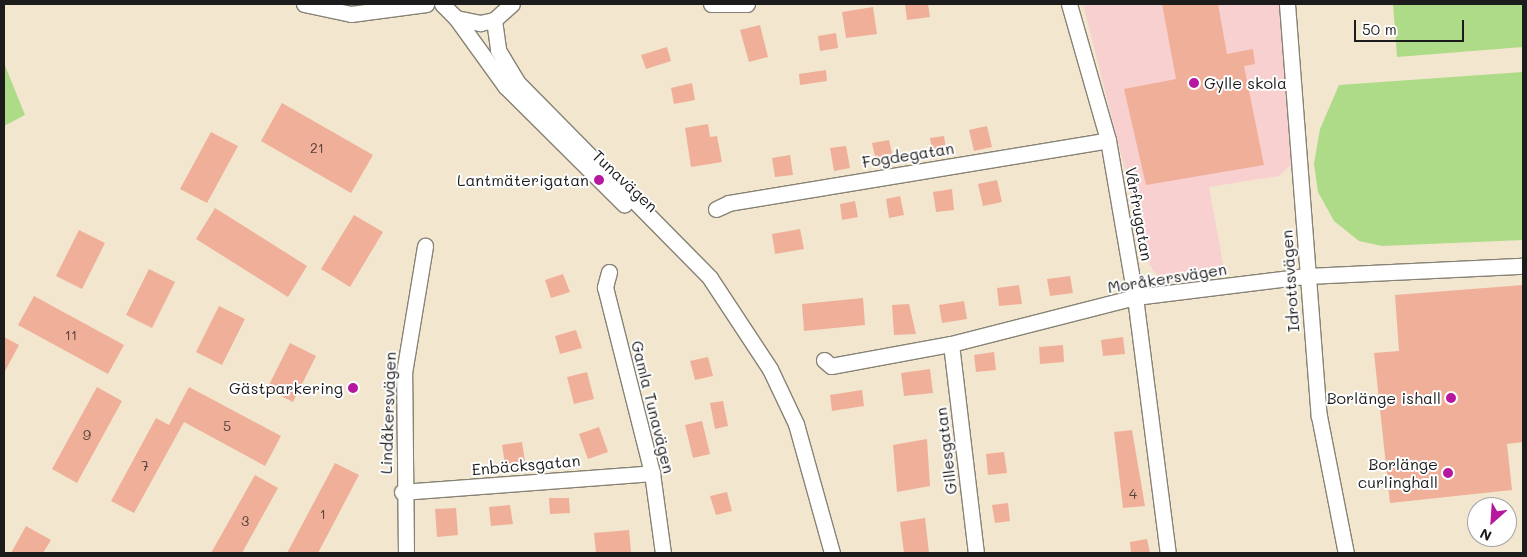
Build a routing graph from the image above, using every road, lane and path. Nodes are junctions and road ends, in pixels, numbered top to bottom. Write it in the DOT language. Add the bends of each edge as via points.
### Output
graph roads {
  1 [pos="304,4"];
  2 [pos="426,4"];
  3 [pos="442,4"];
  4 [pos="512,4"];
  5 [pos="710,4"];
  6 [pos="747,4"];
  7 [pos="1069,4"];
  8 [pos="1286,4"];
  9 [pos="456,18"];
  10 [pos="494,20"];
  11 [pos="1108,140"];
  12 [pos="716,209"];
  13 [pos="425,246"];
  14 [pos="1523,266"];
  15 [pos="609,272"];
  16 [pos="1307,276"];
  17 [pos="1135,297"];
  18 [pos="951,344"];
  19 [pos="824,360"];
  20 [pos="770,369"];
  21 [pos="652,473"];
  22 [pos="402,492"];
  23 [pos="406,553"];
  24 [pos="663,553"];
  25 [pos="832,553"];
  26 [pos="976,553"];
  27 [pos="1168,553"];
  28 [pos="1346,553"];
  1 -- 2 [label="street" via="351,14"];
  3 -- 9 [label="street, Tunavägen"];
  4 -- 10 [label="street"];
  5 -- 6 [label="street" via="726,7"];
  7 -- 11 [label="street, Vårfrugatan"];
  8 -- 16 [label="street, Idrottsvägen"];
  9 -- 10 [label="street" via="474,23"];
  9 -- 20 [label="street, Tunavägen" via="490,67 538,122 707,283"];
  10 -- 20 [label="street, Tunavägen" via="498,50 517,82 710,278"];
  11 -- 12 [label="street, Fogdegatan" via="729,203"];
  11 -- 17 [label="street, Vårfrugatan"];
  13 -- 22 [label="street, Lindåkersvägen" via="404,373"];
  14 -- 16 [label="street, Moråkersvägen"];
  15 -- 21 [label="street, Gamla Tunavägen" via="605,287"];
  16 -- 17 [label="street, Moråkersvägen"];
  16 -- 28 [label="street, Idrottsvägen" via="1320,416"];
  17 -- 18 [label="street, Moråkersvägen"];
  17 -- 27 [label="street, Vårfrugatan"];
  18 -- 19 [label="street, Moråkersvägen" via="831,366"];
  18 -- 26 [label="street, Gillesgatan"];
  20 -- 25 [label="street, Tunavägen" via="796,424"];
  21 -- 22 [label="street, Enbäcksgatan"];
  21 -- 24 [label="street, Gamla Tunavägen"];
  22 -- 23 [label="street, Lindåkersvägen"];
}
